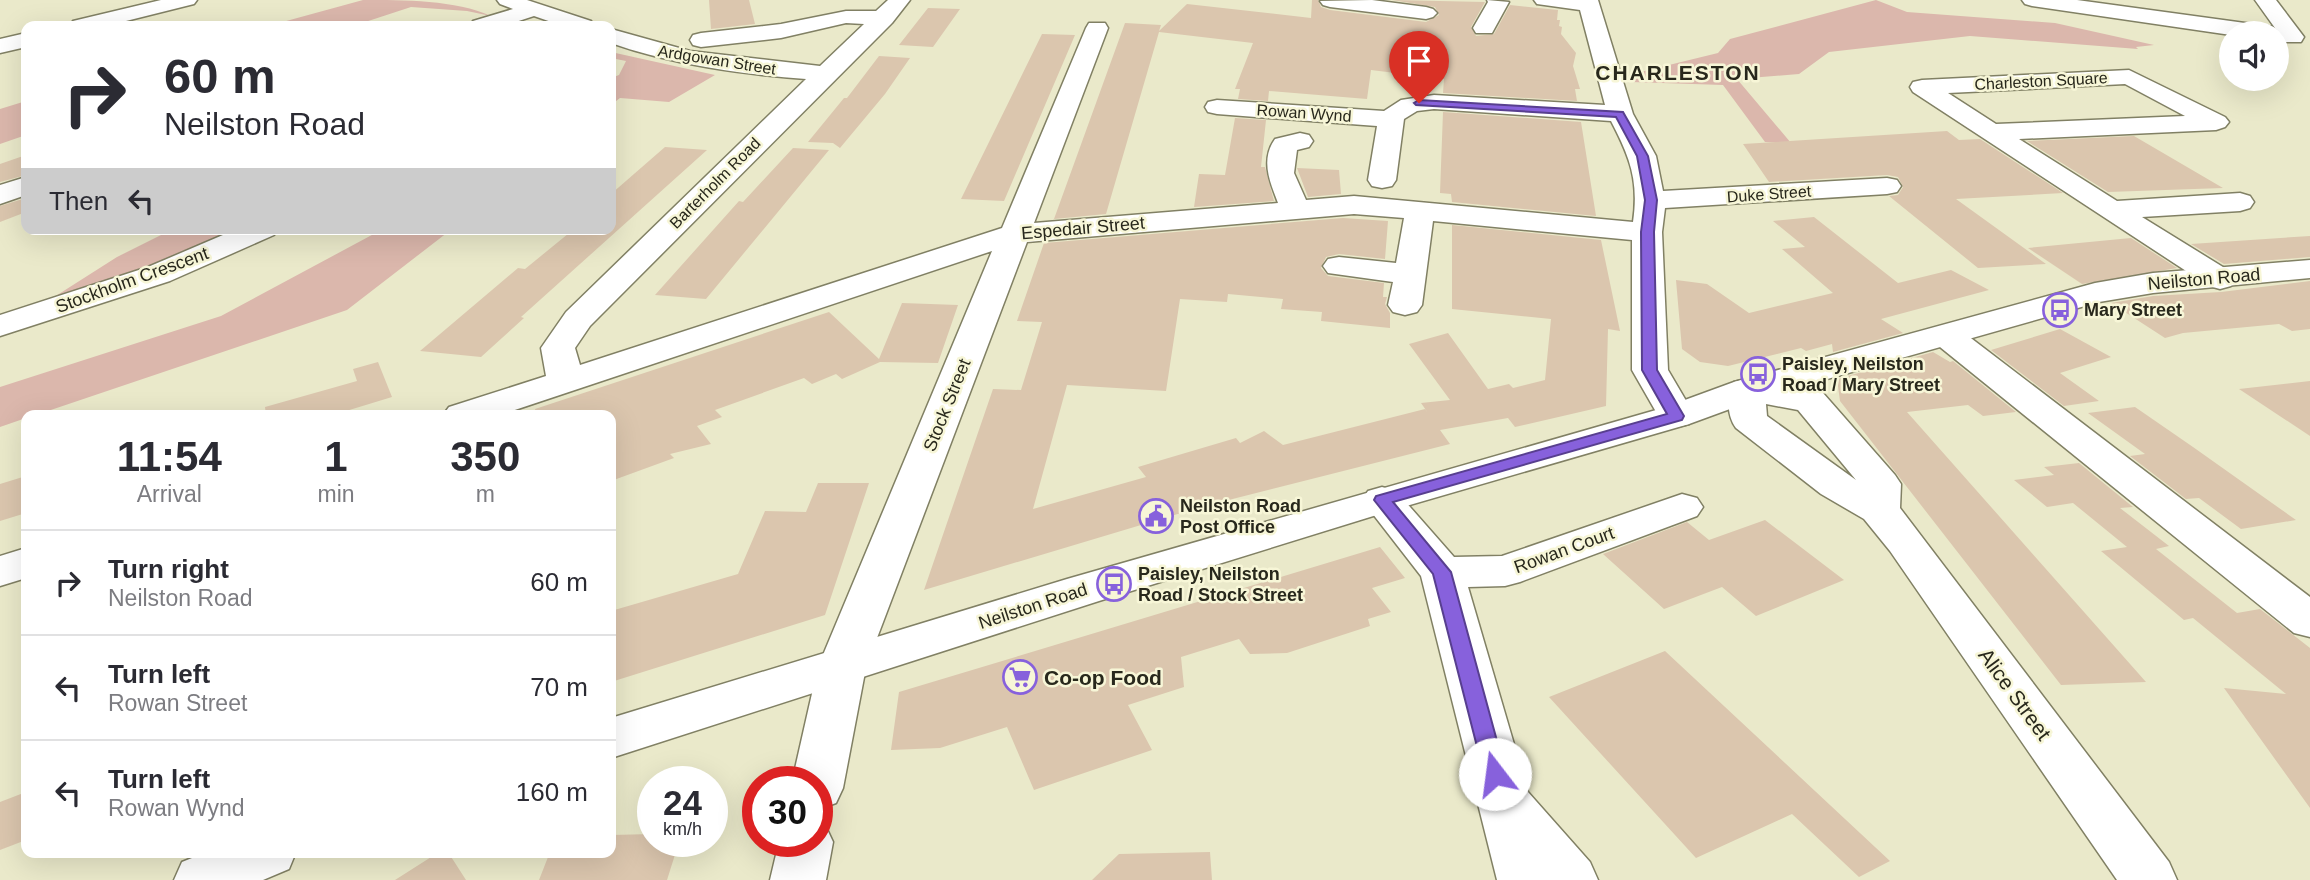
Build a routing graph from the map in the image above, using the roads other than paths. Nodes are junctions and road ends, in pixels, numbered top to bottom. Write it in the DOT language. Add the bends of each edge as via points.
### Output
graph roads {
  1 [pos="187,0"];
  2 [pos="507,0"];
  3 [pos="1497,0"];
  4 [pos="1545,0"];
  5 [pos="2032,0"];
  6 [pos="2166,0"];
  7 [pos="1330,1"];
  8 [pos="1588,3"];
  9 [pos="1387,4"];
  10 [pos="2260,4"];
  11 [pos="536,9"];
  12 [pos="892,9"];
  13 [pos="2121,11"];
  14 [pos="1426,13"];
  15 [pos="101,21"];
  16 [pos="497,21"];
  17 [pos="569,21"];
  18 [pos="2219,26"];
  19 [pos="1097,28"];
  20 [pos="1484,28"];
  21 [pos="2293,37"];
  22 [pos="616,38"];
  23 [pos="701,40"];
  24 [pos="21,41"];
  25 [pos="0,46"];
  26 [pos="826,74"];
  27 [pos="1217,107"];
  28 [pos="1620,114"];
  29 [pos="1391,119"];
  30 [pos="1990,132"];
  31 [pos="1300,141"];
  32 [pos="1382,180"];
  33 [pos="1888,186"];
  34 [pos="21,187"];
  35 [pos="0,195"];
  36 [pos="1651,200"];
  37 [pos="2240,202"];
  38 [pos="1295,209"];
  39 [pos="1420,210"];
  40 [pos="2110,210"];
  41 [pos="1647,232"];
  42 [pos="1015,234"];
  43 [pos="248,235"];
  44 [pos="1339,266"];
  45 [pos="2310,269"];
  46 [pos="1410,274"];
  47 [pos="2220,279"];
  48 [pos="1405,305"];
  49 [pos="0,326"];
  50 [pos="1947,336"];
  51 [pos="565,379"];
  52 [pos="1747,390"];
  53 [pos="476,410"];
  54 [pos="1676,416"];
  55 [pos="1382,500"];
  56 [pos="1682,507"];
  57 [pos="1879,510"];
  58 [pos="21,565"];
  59 [pos="0,571"];
  60 [pos="1442,572"];
  61 [pos="2310,621"];
  62 [pos="842,667"];
  63 [pos="616,736"];
  64 [pos="822,766"];
  65 [pos="1501,799"];
  66 [pos="803,857"];
  67 [pos="255,858"];
  68 [pos="202,880"];
  69 [pos="798,880"];
  70 [pos="1524,880"];
  71 [pos="1570,880"];
  72 [pos="2149,880"];
  1 -- 15 [label="street"];
  2 -- 11 [label="street"];
  3 -- 20 [label="street"];
  4 -- 8 [label="street"];
  5 -- 13 [label="street"];
  6 -- 13 [label="street"];
  7 -- 9 [label="street"];
  8 -- 28 [label="street"];
  9 -- 14 [label="street"];
  10 -- 21 [label="street"];
  11 -- 16 [label="street"];
  11 -- 17 [label="street"];
  12 -- 23 [label="street" via="745,43"];
  12 -- 26 [label="street, Barterholm Road"];
  13 -- 18 [label="street"];
  19 -- 42 [label="street, Stock Street"];
  22 -- 26 [label="street, Ardgowan Street" via="690,58"];
  24 -- 25 [label="street"];
  26 -- 51 [label="street, Barterholm Road" via="578,319 558,348"];
  27 -- 29 [label="street, Rowan Wynd"];
  28 -- 29 [label="street" via="1434,102 1405,106"];
  28 -- 36 [label="street" via="1643,156"];
  29 -- 32 [label="street"];
  30 -- 30 [label="street, Charleston Square" via="1922,87 2129,77 2216,122"];
  30 -- 40 [label="street, Charleston Square"];
  31 -- 38 [label="street" via="1284,145 1280,173"];
  33 -- 36 [label="street, Duke Street"];
  34 -- 35 [label="street"];
  36 -- 41 [label="street"];
  37 -- 40 [label="street"];
  38 -- 39 [label="street, Espedair Street" via="1354,205"];
  38 -- 42 [label="street, Espedair Street"];
  39 -- 41 [label="street, Espedair Street"];
  39 -- 46 [label="street"];
  40 -- 47 [label="street, Charleston Square"];
  41 -- 54 [label="street" via="1650,370"];
  42 -- 51 [label="street, Espedair Street"];
  42 -- 62 [label="street, Stock Street"];
  43 -- 49 [label="street, Stockholm Crescent" via="159,274"];
  44 -- 46 [label="street"];
  45 -- 47 [label="street, Neilston Road"];
  46 -- 48 [label="street"];
  47 -- 50 [label="street, Neilston Road" via="2095,293"];
  50 -- 52 [label="street, Neilston Road"];
  50 -- 61 [label="street"];
  51 -- 53 [label="street, Espedair Street"];
  52 -- 54 [label="street, Neilston Road"];
  52 -- 57 [label="street, Alice Street" via="1749,420 1835,485"];
  52 -- 57 [label="street" via="1810,401 1881,484"];
  54 -- 55 [label="street, Neilston Road"];
  55 -- 60 [label="street"];
  55 -- 62 [label="street, Neilston Road"];
  56 -- 60 [label="street, Rowan Court" via="1505,571"];
  57 -- 72 [label="street, Alice Street"];
  58 -- 59 [label="street"];
  60 -- 65 [label="street"];
  62 -- 63 [label="street, Neilston Road"];
  62 -- 64 [label="street, Stock Street"];
  65 -- 70 [label="street"];
  65 -- 71 [label="street"];
  66 -- 69 [label="street"];
  67 -- 68 [label="street"];
}
